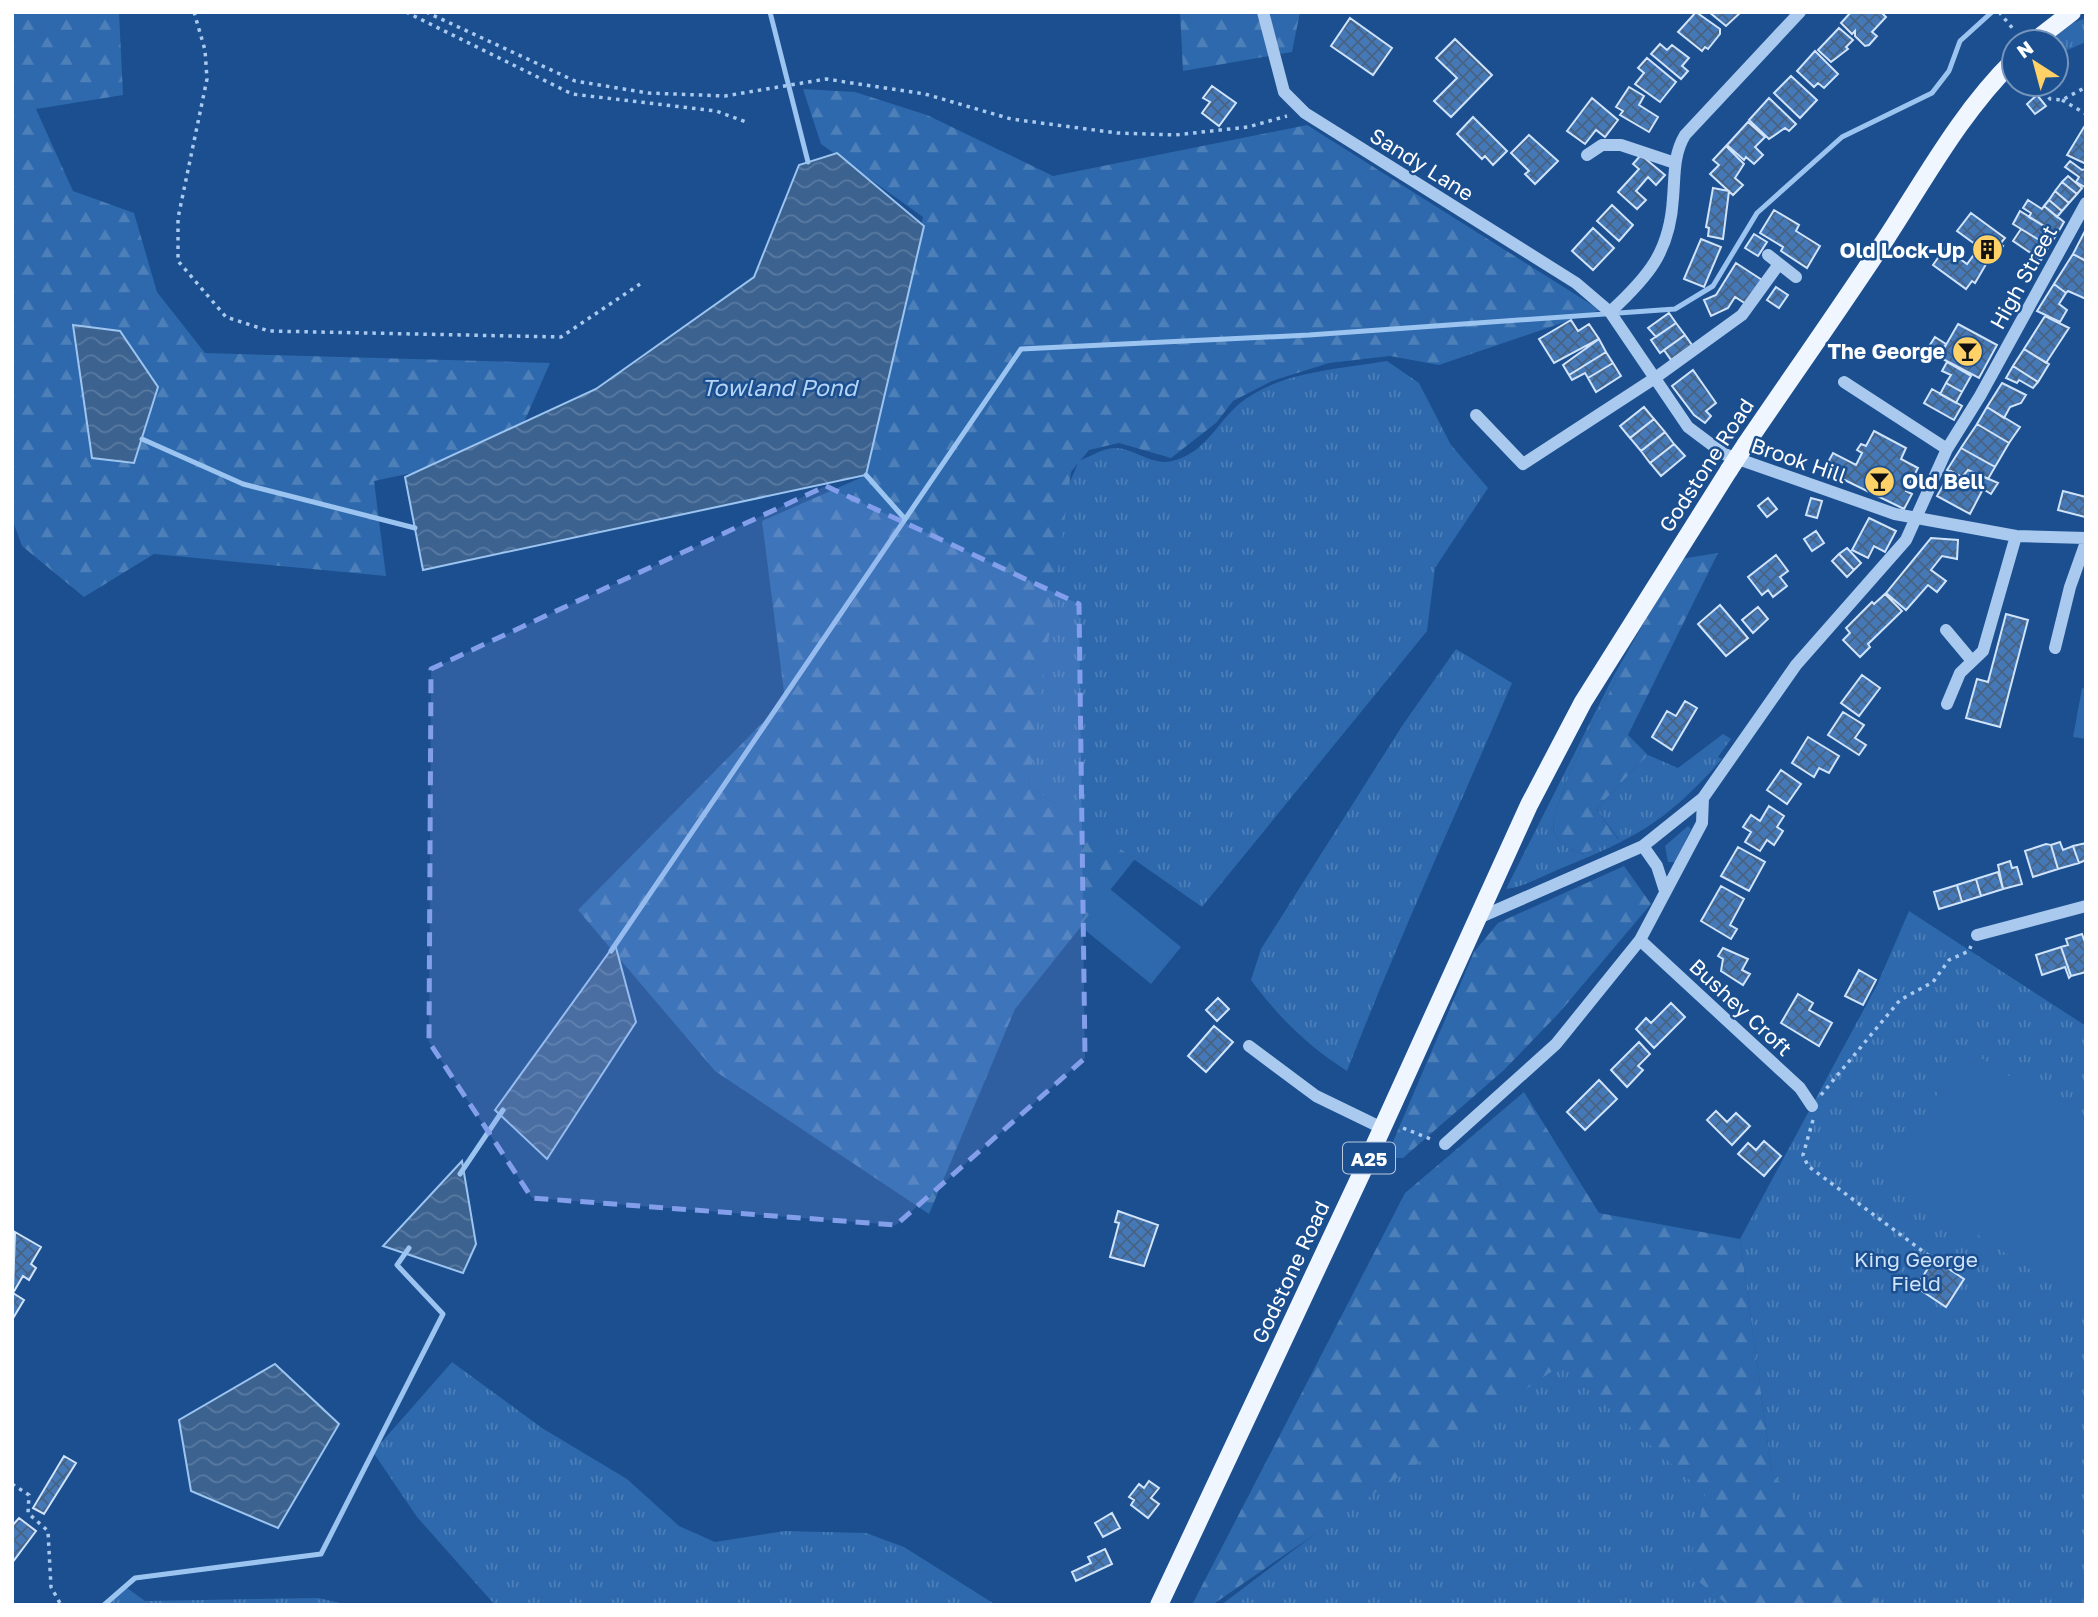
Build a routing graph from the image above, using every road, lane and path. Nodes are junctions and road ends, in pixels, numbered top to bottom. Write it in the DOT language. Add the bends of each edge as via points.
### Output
graph roads {
  1 [pos="194,12"];
  2 [pos="406,12"];
  3 [pos="426,12"];
  4 [pos="1263,12"];
  5 [pos="2072,12"];
  6 [pos="1795,14"];
  7 [pos="2001,14"];
  8 [pos="2012,28"];
  9 [pos="2051,28"];
  10 [pos="2000,76"];
  11 [pos="2086,87"];
  12 [pos="2049,98"];
  13 [pos="2062,100"];
  14 [pos="1305,113"];
  15 [pos="2086,114"];
  16 [pos="749,123"];
  17 [pos="1587,155"];
  18 [pos="1675,163"];
  19 [pos="2086,203"];
  20 [pos="1768,255"];
  21 [pos="1779,264"];
  22 [pos="1796,276"];
  23 [pos="640,284"];
  24 [pos="1610,312"];
  25 [pos="1655,378"];
  26 [pos="1844,382"];
  27 [pos="1476,415"];
  28 [pos="1947,449"];
  29 [pos="1918,518"];
  30 [pos="2016,536"];
  31 [pos="2086,540"];
  32 [pos="1946,630"];
  33 [pos="2054,648"];
  34 [pos="1972,661"];
  35 [pos="1947,704"];
  36 [pos="1703,798"];
  37 [pos="1643,846"];
  38 [pos="1665,891"];
  39 [pos="2086,906"];
  40 [pos="1475,919"];
  41 [pos="1977,935"];
  42 [pos="1640,940"];
  43 [pos="1249,1046"];
  44 [pos="1812,1106"];
  45 [pos="1382,1128"];
  46 [pos="1403,1128"];
  47 [pos="1445,1144"];
  48 [pos="1932,1258"];
  49 [pos="12,1484"];
  50 [pos="61,1605"];
  51 [pos="1159,1605"];
  1 -- 23 [label="path" via="205,50 207,79 178,218 178,261 226,317 269,331 561,337"];
  2 -- 16 [label="path" via="572,94 716,111"];
  3 -- 14 [label="path" via="575,81 649,93 710,96 826,79 925,94 1011,120 1175,135 1248,127"];
  4 -- 14 [label="street, Sandy Lane" via="1284,92"];
  5 -- 9 [label="main road"];
  6 -- 18 [label="street" via="1692,125 1679,145"];
  7 -- 8 [label="path"];
  10 -- 40 [label="main road, Godstone Road / A25, bridge" via="1951,139 1746,444 1583,702"];
  11 -- 13 [label="path"];
  12 -- 13 [label="path"];
  13 -- 15 [label="path"];
  14 -- 24 [label="street, Sandy Lane" via="1576,283"];
  17 -- 18 [label="street" via="1602,145 1621,145"];
  18 -- 24 [label="street" via="1669,230 1657,261"];
  19 -- 28 [label="street, High Street"];
  20 -- 21 [label="street"];
  21 -- 22 [label="street"];
  21 -- 25 [label="street" via="1742,315"];
  24 -- 25 [label="street, Brook Hill"];
  25 -- 27 [label="street" via="1523,464"];
  25 -- 29 [label="street, Brook Hill" via="1688,427 1724,454"];
  26 -- 28 [label="street"];
  28 -- 29 [label="street, High Street" via="1927,486"];
  29 -- 30 [label="street, Brook Hill"];
  29 -- 36 [label="street" via="1906,540 1796,665"];
  30 -- 31 [label="street, Brook Hill"];
  30 -- 34 [label="street" via="1983,651"];
  31 -- 33 [label="street"];
  32 -- 34 [label="street"];
  34 -- 35 [label="street" via="1960,673"];
  36 -- 37 [label="street"];
  36 -- 38 [label="street" via="1702,824"];
  37 -- 38 [label="street" via="1657,866"];
  37 -- 40 [label="street"];
  38 -- 42 [label="street"];
  39 -- 41 [label="street"];
  40 -- 45 [label="main road, Godstone Road / A25"];
  41 -- 44 [label="path" via="1969,951 1949,960 1933,982 1900,1000"];
  42 -- 44 [label="street, Bushey Croft" via="1800,1088"];
  42 -- 47 [label="street" via="1556,1044"];
  43 -- 45 [label="street" via="1316,1096"];
  44 -- 48 [label="path" via="1815,1116 1802,1155 1808,1166"];
  45 -- 51 [label="main road, Godstone Road / A25"];
  46 -- 47 [label="path"];
  49 -- 50 [label="path" via="29,1495 28,1513 48,1531 51,1587"];
}
